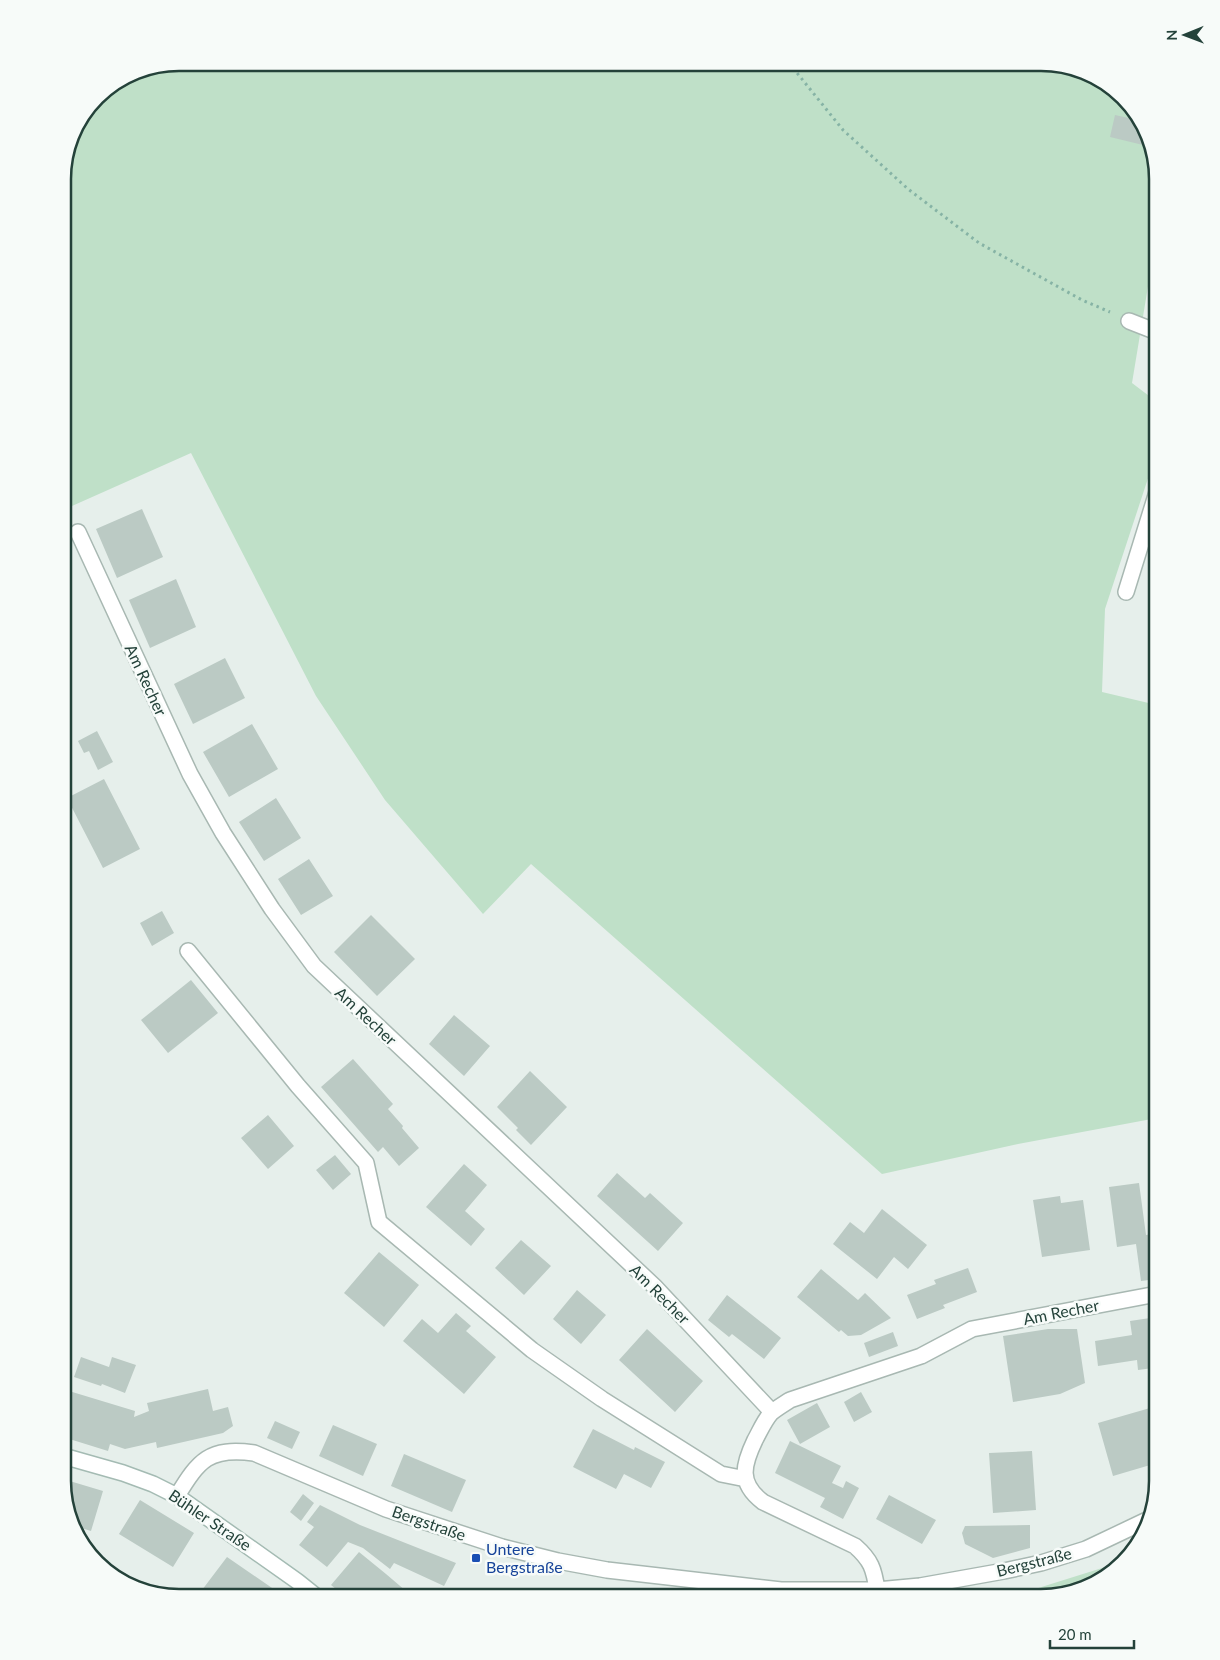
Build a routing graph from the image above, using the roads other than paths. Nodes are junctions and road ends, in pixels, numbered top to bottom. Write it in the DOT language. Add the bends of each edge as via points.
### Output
graph roads {
  1 [pos="1129,320"];
  2 [pos="1149,328"];
  3 [pos="1149,520"];
  4 [pos="78,532"];
  5 [pos="1126,592"];
  6 [pos="188,951"];
  7 [pos="1149,1296"];
  8 [pos="772,1412"];
  9 [pos="71,1459"];
  10 [pos="746,1479"];
  11 [pos="178,1496"];
  12 [pos="1140,1523"];
  13 [pos="307,1589"];
  14 [pos="771,1589"];
  15 [pos="877,1589"];
  16 [pos="888,1589"];
  1 -- 2 [label="street"];
  3 -- 5 [label="street"];
  4 -- 8 [label="street, Am Recher" via="190,774 272,910 314,966 654,1286"];
  6 -- 10 [label="street" via="298,1086 366,1163 379,1222 532,1350 602,1399 721,1474"];
  7 -- 8 [label="street, Am Recher" via="972,1329 921,1356 790,1400"];
  8 -- 10 [label="street, Am Recher" via="745,1463"];
  9 -- 11 [label="street, Bühler Straße" via="123,1473"];
  10 -- 15 [label="street" via="751,1493 763,1502 855,1546 866,1555 875,1574"];
  11 -- 13 [label="street, Bühler Straße"];
  11 -- 14 [label="street, Bergstraße" via="196,1467 206,1459 221,1452 254,1453 386,1509 502,1548 607,1570"];
  12 -- 16 [label="street, Bergstraße" via="1086,1549 1041,1563"];
}
